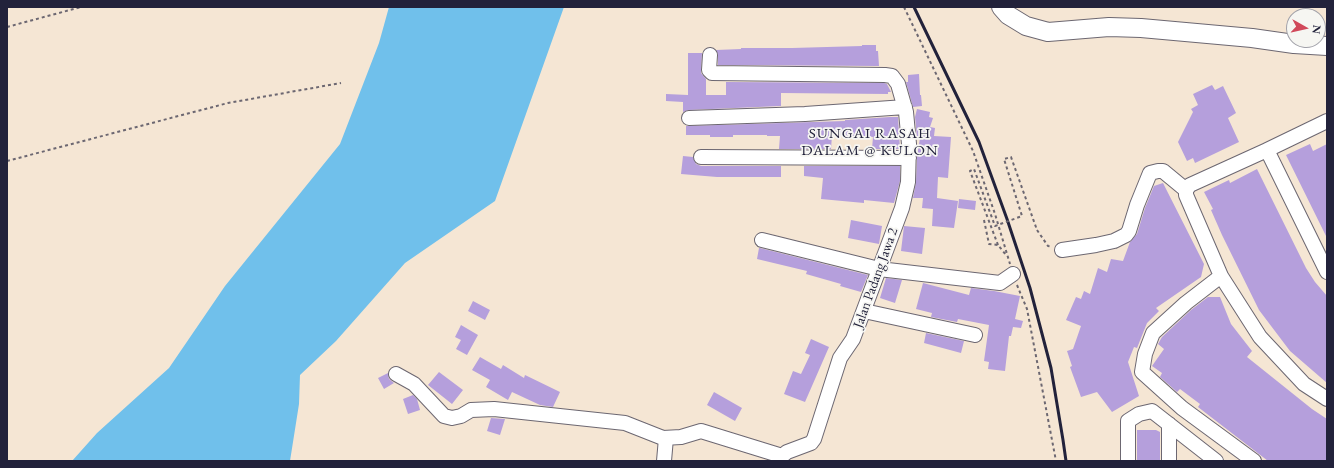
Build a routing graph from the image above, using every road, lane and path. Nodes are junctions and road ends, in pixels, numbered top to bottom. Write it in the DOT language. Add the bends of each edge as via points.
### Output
graph roads {
  1 [pos="80,7"];
  2 [pos="904,7"];
  3 [pos="1001,7"];
  4 [pos="7,27"];
  5 [pos="1327,46"];
  6 [pos="710,54"];
  7 [pos="341,83"];
  8 [pos="905,107"];
  9 [pos="689,118"];
  10 [pos="1327,121"];
  11 [pos="1267,150"];
  12 [pos="701,157"];
  13 [pos="909,158"];
  14 [pos="7,161"];
  15 [pos="1188,187"];
  16 [pos="984,220"];
  17 [pos="762,240"];
  18 [pos="998,245"];
  19 [pos="1062,250"];
  20 [pos="1007,256"];
  21 [pos="880,269"];
  22 [pos="1327,272"];
  23 [pos="1013,274"];
  24 [pos="1221,276"];
  25 [pos="864,311"];
  26 [pos="975,335"];
  27 [pos="396,374"];
  28 [pos="1327,399"];
  29 [pos="1169,424"];
  30 [pos="666,438"];
  31 [pos="780,458"];
  32 [pos="664,461"];
  33 [pos="1056,461"];
  34 [pos="1128,461"];
  35 [pos="1169,461"];
  36 [pos="1216,461"];
  37 [pos="1254,461"];
  1 -- 4 [label="path"];
  2 -- 20 [label="path" via="973,151"];
  3 -- 5 [label="main road" via="1008,15 1026,26 1048,32 1109,27 1141,28"];
  6 -- 8 [label="street, Jalan Padang Jawa 2" via="709,70 712,73 885,74 892,76 898,84"];
  7 -- 14 [label="path" via="228,103"];
  8 -- 9 [label="street"];
  8 -- 13 [label="street, Jalan Padang Jawa 2"];
  10 -- 11 [label="street"];
  11 -- 15 [label="street"];
  11 -- 22 [label="street"];
  12 -- 13 [label="street"];
  13 -- 21 [label="street, Jalan Padang Jawa 2" via="908,182 902,208"];
  15 -- 19 [label="street" via="1163,171 1150,173 1126,235 1114,241"];
  15 -- 24 [label="street" via="1186,195"];
  16 -- 18 [label="path" via="989,244"];
  17 -- 21 [label="street"];
  18 -- 19 [label="path, bridge" via="970,171 974,169 995,226 1022,216 1004,159 1011,157 1037,230 1048,246"];
  18 -- 20 [label="path"];
  20 -- 23 [label="path"];
  21 -- 23 [label="street" via="1000,283"];
  21 -- 25 [label="street, Jalan Padang Jawa 2"];
  23 -- 33 [label="path" via="1027,309"];
  24 -- 28 [label="street" via="1260,337 1304,384"];
  24 -- 37 [label="street" via="1153,333 1142,372 1182,408"];
  25 -- 26 [label="street"];
  25 -- 31 [label="street, Jalan Padang Jawa 2" via="853,339 840,358 814,439 811,444 787,452"];
  27 -- 30 [label="street" via="414,384 444,416 452,418 471,410 494,409 625,423"];
  29 -- 34 [label="street" via="1152,411 1139,414 1128,421"];
  29 -- 35 [label="street"];
  29 -- 36 [label="street"];
  30 -- 31 [label="street" via="701,431"];
  30 -- 32 [label="street"];
}
